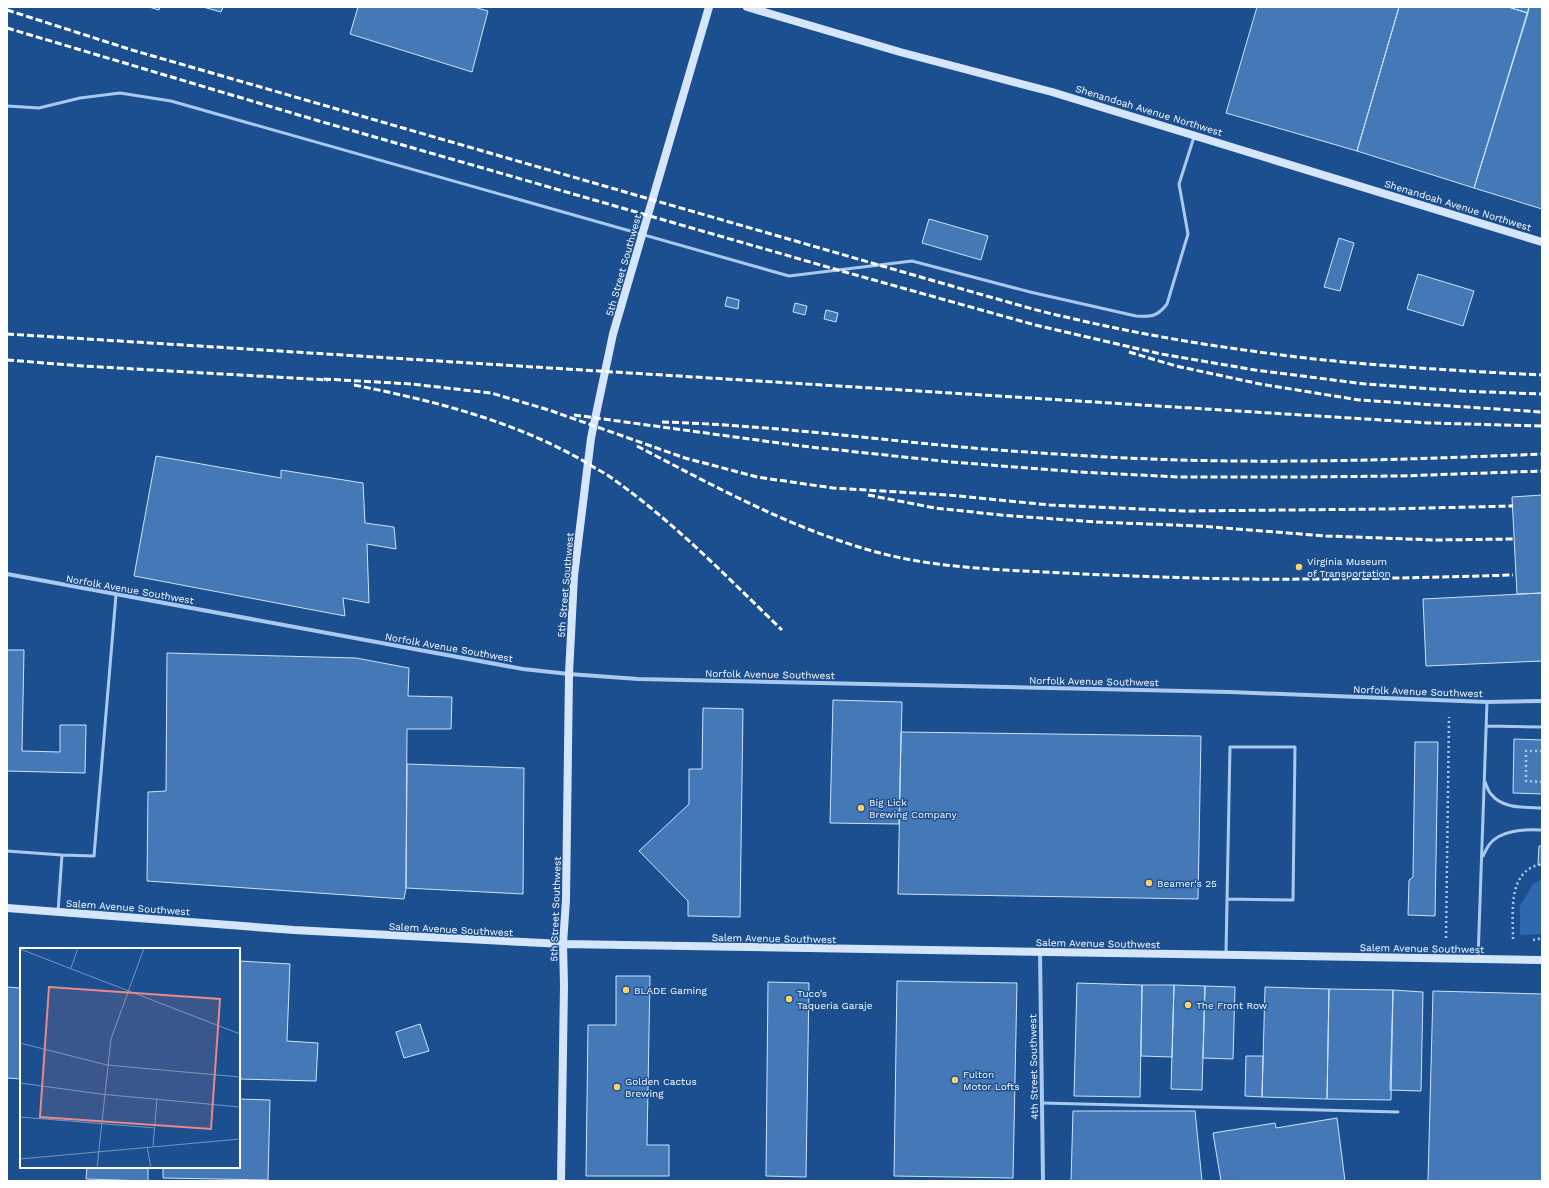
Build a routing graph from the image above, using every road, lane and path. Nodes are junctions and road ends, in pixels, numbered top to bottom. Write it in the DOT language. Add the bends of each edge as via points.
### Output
graph roads {
  1 [pos="709,7"];
  2 [pos="747,7"];
  3 [pos="7,106"];
  4 [pos="1195,135"];
  5 [pos="1542,242"];
  6 [pos="7,574"];
  7 [pos="116,595"];
  8 [pos="569,674"];
  9 [pos="1542,701"];
  10 [pos="1487,702"];
  11 [pos="1449,716"];
  12 [pos="1487,726"];
  13 [pos="1542,727"];
  14 [pos="1542,751"];
  15 [pos="1485,781"];
  16 [pos="1542,782"];
  17 [pos="1542,808"];
  18 [pos="1542,830"];
  19 [pos="7,851"];
  20 [pos="62,855"];
  21 [pos="1483,858"];
  22 [pos="1542,864"];
  23 [pos="1227,899"];
  24 [pos="7,908"];
  25 [pos="58,912"];
  26 [pos="1446,938"];
  27 [pos="1542,938"];
  28 [pos="1513,939"];
  29 [pos="1533,940"];
  30 [pos="563,944"];
  31 [pos="1040,952"];
  32 [pos="1226,955"];
  33 [pos="1478,959"];
  34 [pos="1542,960"];
  35 [pos="1042,1103"];
  36 [pos="1398,1112"];
  37 [pos="561,1181"];
  38 [pos="1043,1181"];
  1 -- 8 [label="street, 5th Street Southwest" via="613,334 597,408 574,576"];
  2 -- 4 [label="street, Shenandoah Avenue Northwest" via="900,52 1052,92"];
  3 -- 4 [label="lane" via="39,108 80,98 120,93 171,101 788,276 912,261 1030,292 1149,317 1160,312 1167,304 1188,234 1179,184"];
  4 -- 5 [label="street, Shenandoah Avenue Northwest"];
  6 -- 7 [label="street, Norfolk Avenue Southwest"];
  7 -- 8 [label="street, Norfolk Avenue Southwest" via="523,669"];
  7 -- 20 [label="lane" via="94,856"];
  8 -- 10 [label="street, Norfolk Avenue Southwest" via="638,679 1230,692"];
  8 -- 30 [label="street, 5th Street Southwest" via="566,900"];
  9 -- 10 [label="street, Norfolk Avenue Southwest"];
  10 -- 12 [label="lane"];
  11 -- 26 [label="path"];
  12 -- 13 [label="lane"];
  12 -- 15 [label="lane"];
  14 -- 16 [label="path" via="1526,751 1526,782"];
  15 -- 17 [label="lane" via="1491,794 1502,804"];
  15 -- 21 [label="lane"];
  18 -- 21 [label="lane" via="1524,829 1505,834 1490,843"];
  19 -- 20 [label="lane"];
  20 -- 25 [label="lane"];
  21 -- 33 [label="lane"];
  22 -- 28 [label="path" via="1526,871 1518,881 1514,895"];
  23 -- 23 [label="lane" via="1230,747 1295,747 1293,900"];
  23 -- 32 [label="lane"];
  24 -- 25 [label="street, Salem Avenue Southwest"];
  25 -- 30 [label="street, Salem Avenue Southwest" via="294,930"];
  27 -- 29 [label="path"];
  30 -- 31 [label="street, Salem Avenue Southwest"];
  30 -- 37 [label="street, 5th Street Southwest"];
  31 -- 32 [label="street, Salem Avenue Southwest"];
  31 -- 35 [label="street, 4th Street Southwest"];
  32 -- 33 [label="street, Salem Avenue Southwest"];
  33 -- 34 [label="street, Salem Avenue Southwest"];
  35 -- 36 [label="lane"];
  35 -- 38 [label="street, 4th Street Southwest"];
}
